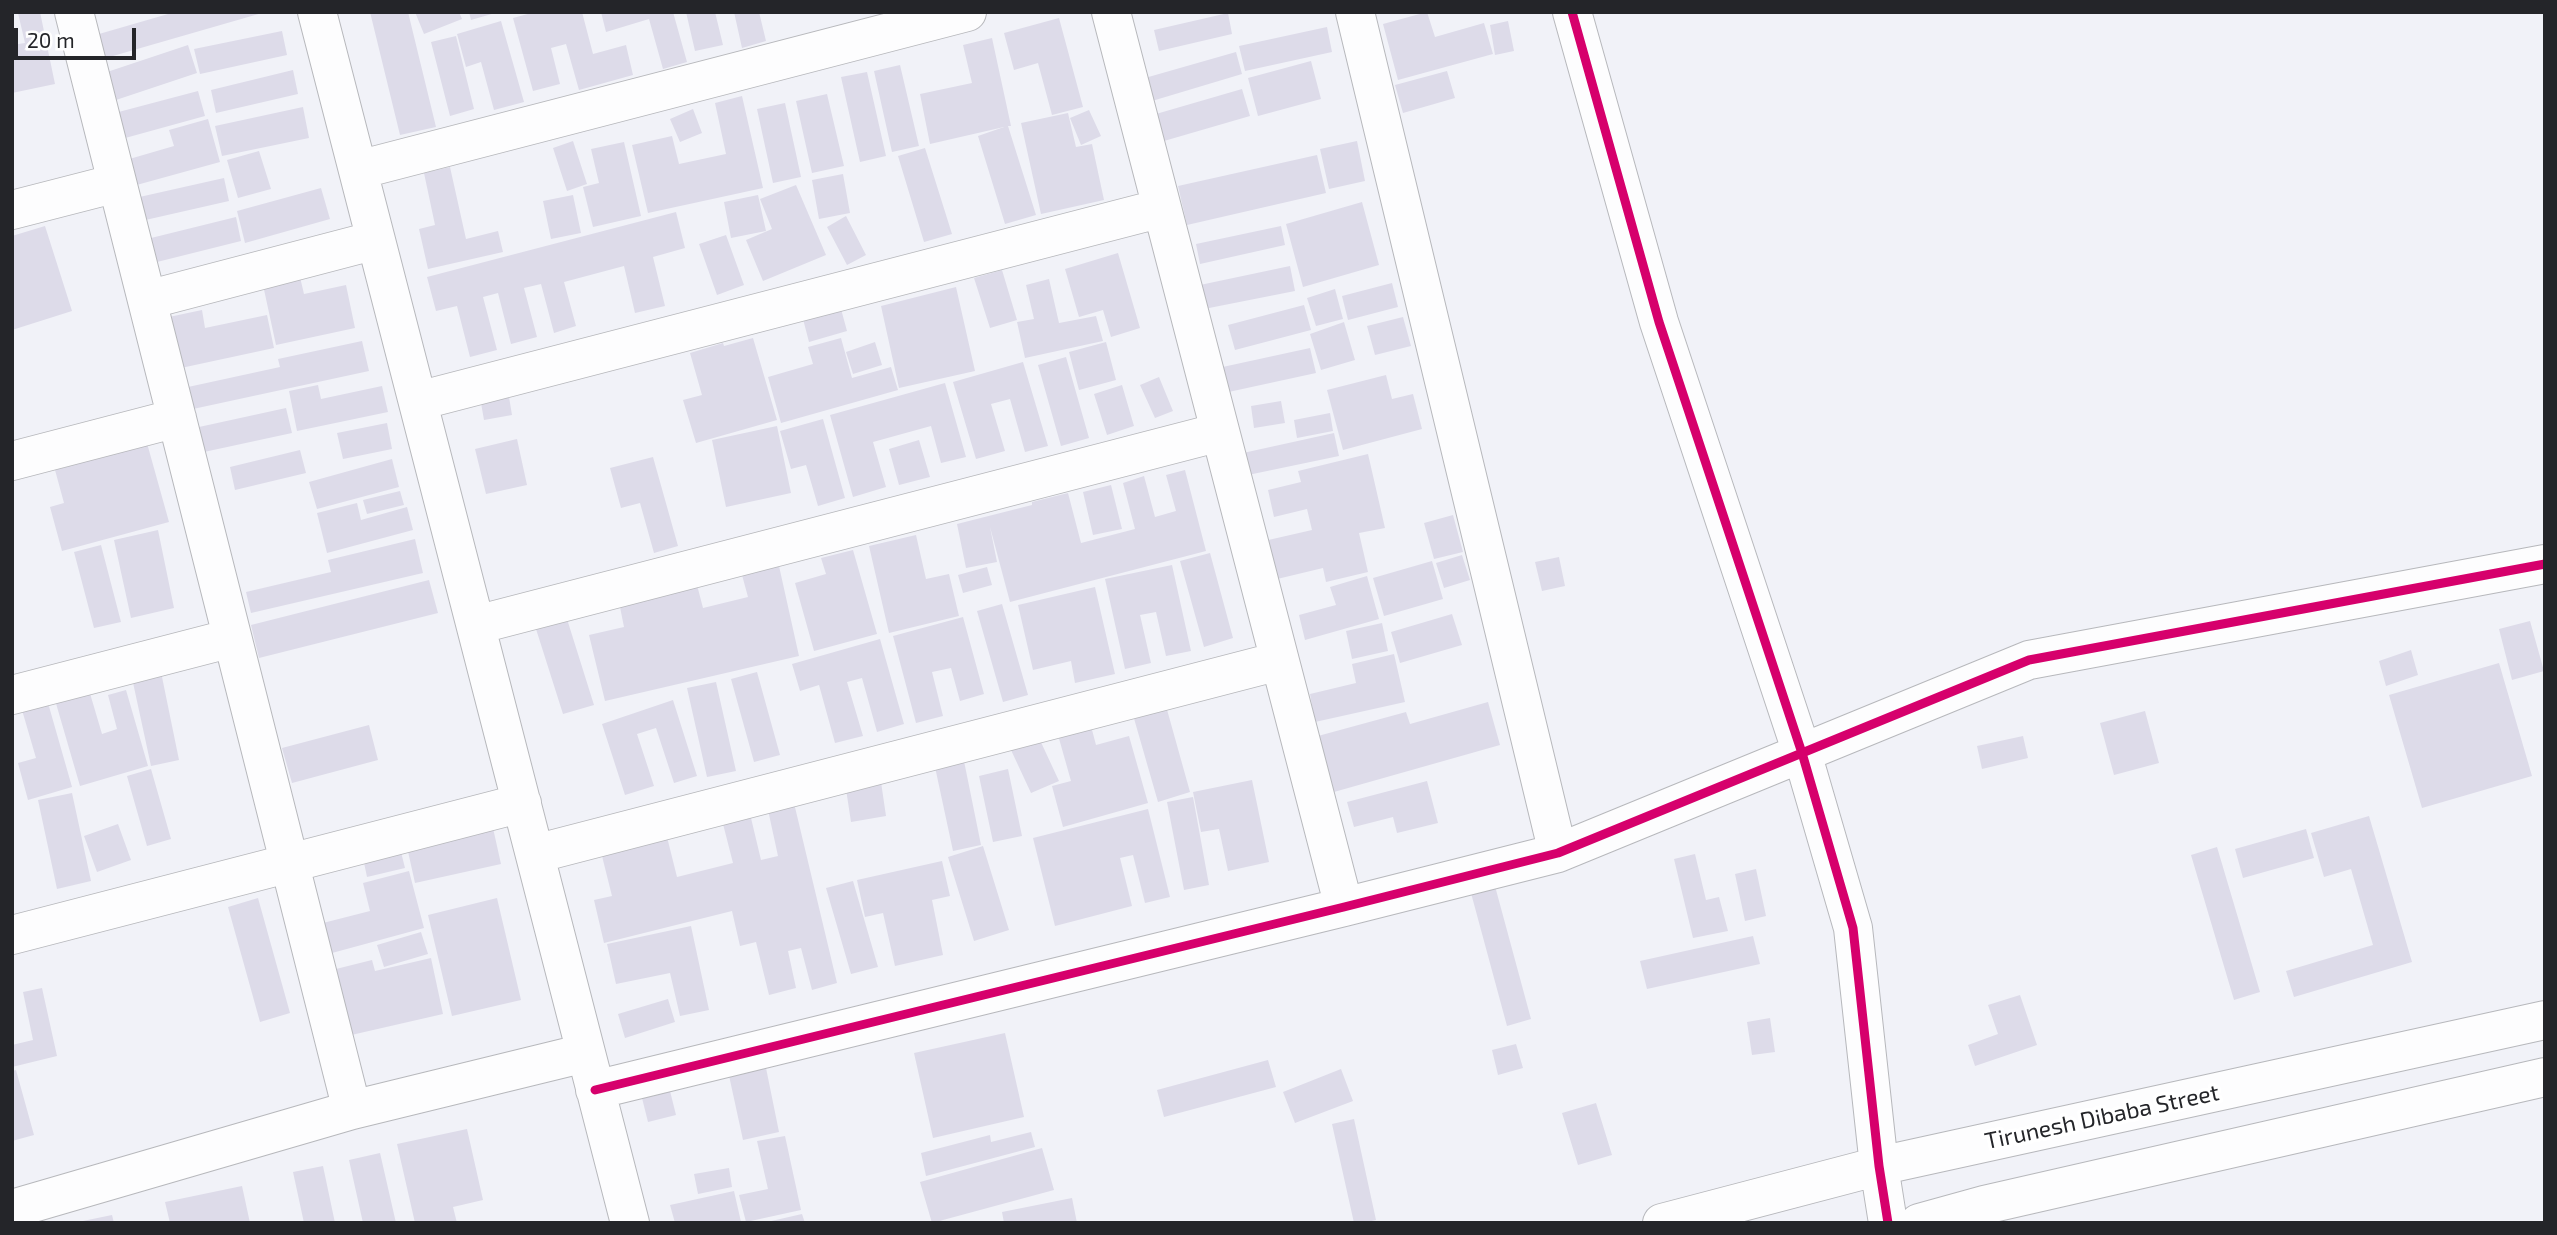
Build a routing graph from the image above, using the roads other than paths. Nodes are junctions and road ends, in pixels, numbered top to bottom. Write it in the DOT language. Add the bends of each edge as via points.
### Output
graph roads {
  1 [pos="74,12"];
  2 [pos="317,12"];
  3 [pos="967,12"];
  4 [pos="1111,12"];
  5 [pos="1355,12"];
  6 [pos="1572,12"];
  7 [pos="358,170"];
  8 [pos="117,183"];
  9 [pos="1162,208"];
  10 [pos="12,210"];
  11 [pos="376,240"];
  12 [pos="147,300"];
  13 [pos="418,401"];
  14 [pos="177,418"];
  15 [pos="1220,432"];
  16 [pos="12,461"];
  17 [pos="2545,564"];
  18 [pos="476,625"];
  19 [pos="232,638"];
  20 [pos="1279,661"];
  21 [pos="12,695"];
  22 [pos="1802,753"];
  23 [pos="522,803"];
  24 [pos="1558,853"];
  25 [pos="535,854"];
  26 [pos="289,863"];
  27 [pos="1344,908"];
  28 [pos="12,935"];
  29 [pos="2545,1020"];
  30 [pos="585,1053"];
  31 [pos="2545,1077"];
  32 [pos="595,1090"];
  33 [pos="352,1110"];
  34 [pos="1879,1166"];
  35 [pos="12,1209"];
  36 [pos="630,1223"];
  37 [pos="1662,1223"];
  38 [pos="1888,1223"];
  39 [pos="1919,1223"];
  1 -- 8 [label="street"];
  2 -- 7 [label="street"];
  3 -- 7 [label="street"];
  4 -- 9 [label="street"];
  5 -- 24 [label="street"];
  6 -- 22 [label="street" via="1659,322"];
  7 -- 11 [label="street"];
  8 -- 10 [label="street"];
  8 -- 12 [label="street"];
  9 -- 13 [label="street"];
  9 -- 15 [label="street"];
  11 -- 12 [label="street"];
  11 -- 13 [label="street"];
  12 -- 14 [label="street"];
  13 -- 18 [label="street"];
  14 -- 16 [label="street"];
  14 -- 19 [label="street"];
  15 -- 18 [label="street"];
  15 -- 20 [label="street"];
  17 -- 22 [label="street" via="2029,660"];
  18 -- 23 [label="street"];
  19 -- 21 [label="street"];
  19 -- 26 [label="street"];
  20 -- 25 [label="street"];
  20 -- 27 [label="street"];
  22 -- 24 [label="street"];
  22 -- 34 [label="street" via="1853,928"];
  23 -- 25 [label="street"];
  23 -- 26 [label="street"];
  24 -- 27 [label="street"];
  25 -- 30 [label="street"];
  26 -- 28 [label="street"];
  26 -- 33 [label="street"];
  27 -- 32 [label="street"];
  29 -- 34 [label="street, Tirunesh Dibaba Street"];
  30 -- 32 [label="street"];
  30 -- 33 [label="street"];
  31 -- 39 [label="street"];
  32 -- 36 [label="street"];
  33 -- 35 [label="street"];
  34 -- 37 [label="street, Tirunesh Dibaba Street"];
  34 -- 38 [label="street"];
}
